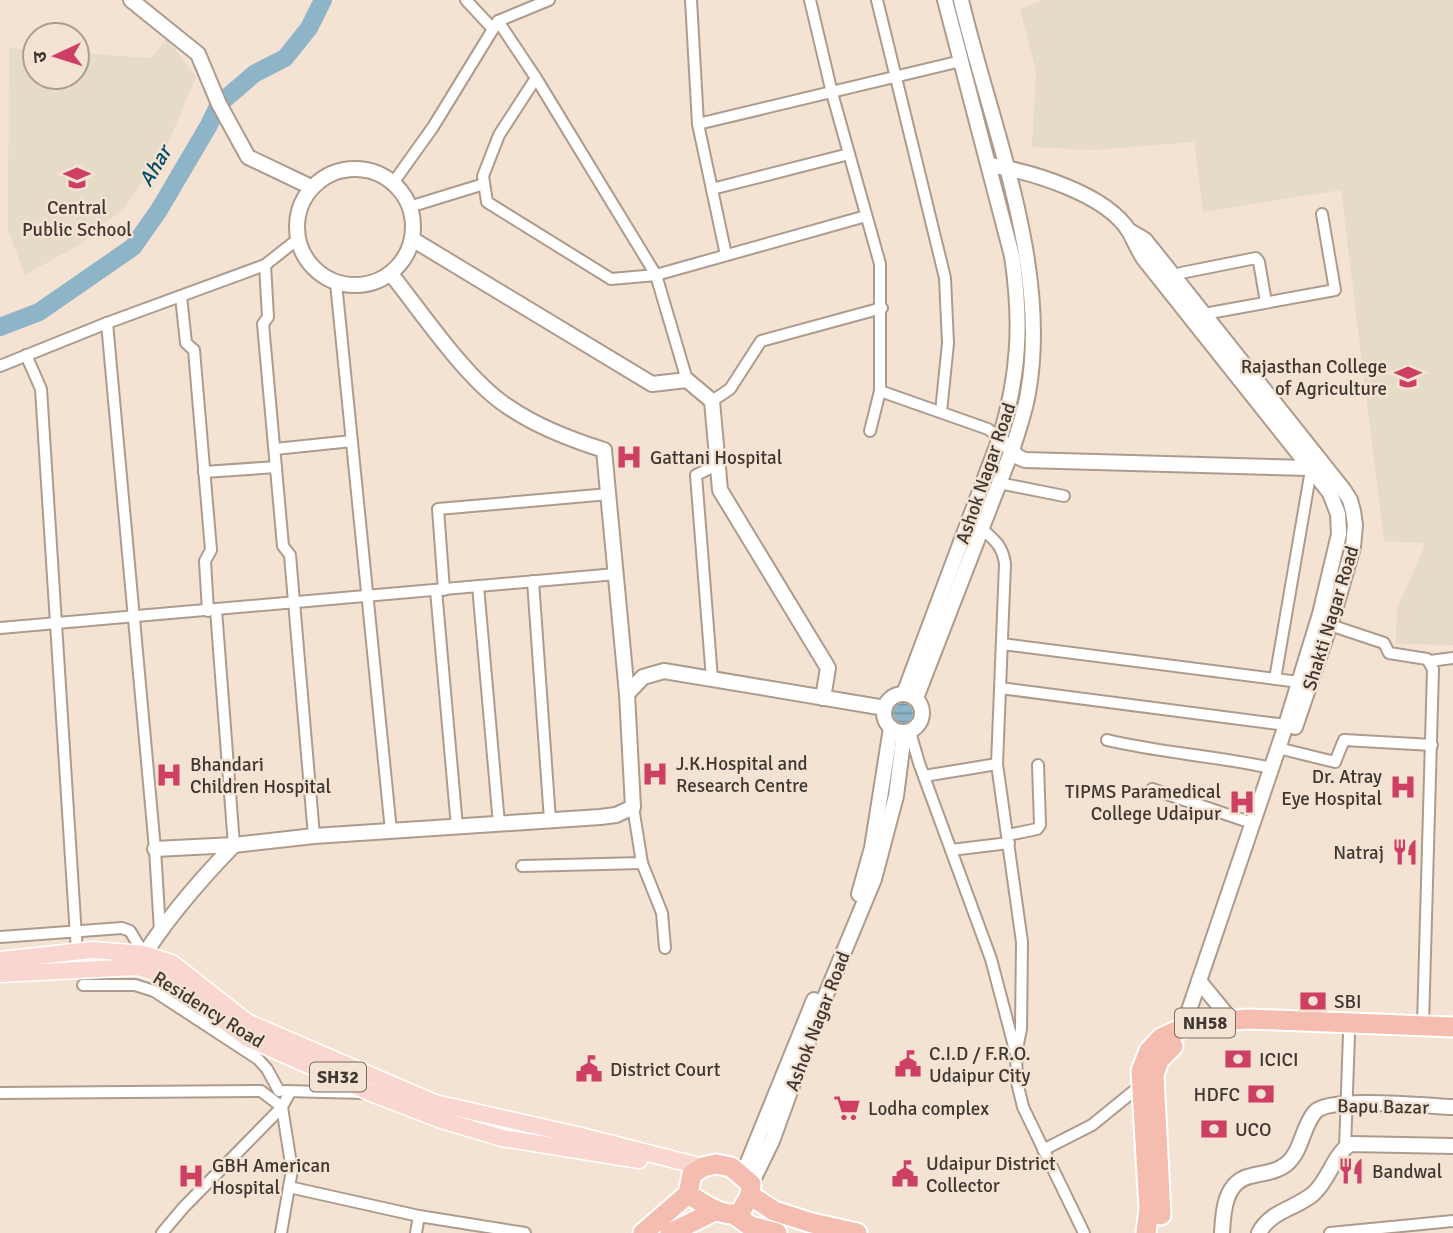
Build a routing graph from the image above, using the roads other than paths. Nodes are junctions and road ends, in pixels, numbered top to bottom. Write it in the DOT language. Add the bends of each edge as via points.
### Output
graph roads {
  1 [pos="131,0"];
  2 [pos="466,0"];
  3 [pos="550,0"];
  4 [pos="691,0"];
  5 [pos="810,0"];
  6 [pos="877,0"];
  7 [pos="946,0"];
  8 [pos="961,0"];
  9 [pos="496,25"];
  10 [pos="961,61"];
  11 [pos="536,78"];
  12 [pos="897,79"];
  13 [pos="832,93"];
  14 [pos="698,124"];
  15 [pos="849,154"];
  16 [pos="990,165"];
  17 [pos="1006,168"];
  18 [pos="394,183"];
  19 [pos="484,184"];
  20 [pos="311,187"];
  21 [pos="712,189"];
  22 [pos="409,207"];
  23 [pos="1321,214"];
  24 [pos="866,216"];
  25 [pos="298,239"];
  26 [pos="412,239"];
  27 [pos="726,255"];
  28 [pos="265,265"];
  29 [pos="391,274"];
  30 [pos="656,275"];
  31 [pos="1169,281"];
  32 [pos="336,283"];
  33 [pos="181,296"];
  34 [pos="1266,302"];
  35 [pos="881,308"];
  36 [pos="1204,314"];
  37 [pos="107,323"];
  38 [pos="26,355"];
  39 [pos="0,366"];
  40 [pos="687,380"];
  41 [pos="880,391"];
  42 [pos="712,401"];
  43 [pos="941,412"];
  44 [pos="870,431"];
  45 [pos="1000,438"];
  46 [pos="352,441"];
  47 [pos="275,449"];
  48 [pos="1012,450"];
  49 [pos="1310,461"];
  50 [pos="718,465"];
  51 [pos="276,467"];
  52 [pos="204,472"];
  53 [pos="999,483"];
  54 [pos="609,494"];
  55 [pos="1064,496"];
  56 [pos="982,530"];
  57 [pos="616,574"];
  58 [pos="533,581"];
  59 [pos="478,586"];
  60 [pos="440,590"];
  61 [pos="368,597"];
  62 [pos="295,604"];
  63 [pos="212,610"];
  64 [pos="134,618"];
  65 [pos="56,624"];
  66 [pos="1330,625"];
  67 [pos="0,628"];
  68 [pos="1002,644"];
  69 [pos="1453,658"];
  70 [pos="1430,661"];
  71 [pos="712,679"];
  72 [pos="1275,679"];
  73 [pos="1299,682"];
  74 [pos="1000,688"];
  75 [pos="627,694"];
  76 [pos="910,696"];
  77 [pos="823,698"];
  78 [pos="885,708"];
  79 [pos="1286,725"];
  80 [pos="902,731"];
  81 [pos="1107,740"];
  82 [pos="1432,745"];
  83 [pos="1279,746"];
  84 [pos="997,764"];
  85 [pos="1038,765"];
  86 [pos="1271,768"];
  87 [pos="924,776"];
  88 [pos="1152,789"];
  89 [pos="633,807"];
  90 [pos="550,820"];
  91 [pos="1252,823"];
  92 [pos="499,824"];
  93 [pos="457,827"];
  94 [pos="391,831"];
  95 [pos="314,836"];
  96 [pos="1009,839"];
  97 [pos="234,845"];
  98 [pos="155,849"];
  99 [pos="951,850"];
  100 [pos="642,863"];
  101 [pos="522,866"];
  102 [pos="76,931"];
  103 [pos="160,931"];
  104 [pos="0,937"];
  105 [pos="665,948"];
  106 [pos="0,960"];
  107 [pos="78,960"];
  108 [pos="140,960"];
  109 [pos="0,974"];
  110 [pos="1199,981"];
  111 [pos="83,985"];
  112 [pos="1231,1020"];
  113 [pos="1423,1026"];
  114 [pos="1453,1027"];
  115 [pos="1183,1028"];
  116 [pos="1349,1034"];
  117 [pos="1453,1038"];
  118 [pos="1016,1054"];
  119 [pos="383,1080"];
  120 [pos="1140,1086"];
  121 [pos="261,1091"];
  122 [pos="284,1091"];
  123 [pos="0,1093"];
  124 [pos="371,1093"];
  125 [pos="1347,1103"];
  126 [pos="282,1107"];
  127 [pos="1453,1107"];
  128 [pos="1453,1146"];
  129 [pos="1345,1148"];
  130 [pos="1043,1150"];
  131 [pos="697,1170"];
  132 [pos="748,1186"];
  133 [pos="289,1187"];
  134 [pos="688,1194"];
  135 [pos="725,1213"];
  136 [pos="419,1216"];
  137 [pos="1453,1221"];
  138 [pos="766,1232"];
  139 [pos="162,1233"];
  140 [pos="281,1233"];
  141 [pos="416,1233"];
  142 [pos="525,1233"];
  143 [pos="643,1233"];
  144 [pos="670,1233"];
  145 [pos="857,1233"];
  146 [pos="1084,1233"];
  147 [pos="1146,1233"];
  148 [pos="1160,1233"];
  149 [pos="1222,1233"];
  150 [pos="1259,1233"];
  151 [pos="1330,1233"];
  1 -- 20 [label="street" via="198,54 248,157"];
  2 -- 9 [label="street"];
  3 -- 9 [label="street"];
  4 -- 14 [label="street"];
  5 -- 13 [label="street"];
  6 -- 12 [label="street"];
  7 -- 10 [label="street, Ashok Nagar Road"];
  8 -- 17 [label="street"];
  9 -- 11 [label="street"];
  9 -- 18 [label="street"];
  10 -- 12 [label="street"];
  10 -- 16 [label="street, Ashok Nagar Road"];
  11 -- 19 [label="street" via="499,135"];
  11 -- 30 [label="street"];
  12 -- 13 [label="street"];
  12 -- 43 [label="street" via="946,278 948,343"];
  13 -- 14 [label="street"];
  13 -- 15 [label="street"];
  14 -- 21 [label="street"];
  15 -- 21 [label="street"];
  15 -- 24 [label="street"];
  16 -- 17 [label="street, Shakti Nagar Road"];
  16 -- 45 [label="street, Ashok Nagar Road" via="1012,256 1018,306 1014,387"];
  17 -- 31 [label="street, Shakti Nagar Road" via="1083,193 1101,205"];
  17 -- 48 [label="street" via="1027,257 1032,316 1028,394"];
  18 -- 20 [label="street" via="370,170 350,168 327,174"];
  18 -- 22 [label="street"];
  19 -- 22 [label="street"];
  19 -- 30 [label="street" via="487,202 611,279"];
  20 -- 25 [label="street" via="297,218"];
  21 -- 27 [label="street"];
  22 -- 26 [label="street"];
  23 -- 34 [label="street" via="1335,290"];
  24 -- 27 [label="street"];
  24 -- 35 [label="street" via="880,264"];
  25 -- 28 [label="street"];
  25 -- 32 [label="street" via="312,267"];
  26 -- 29 [label="street"];
  26 -- 40 [label="street" via="652,384"];
  27 -- 30 [label="street"];
  28 -- 33 [label="street"];
  28 -- 47 [label="street" via="268,317 263,324"];
  29 -- 32 [label="street" via="356,286"];
  29 -- 54 [label="street" via="470,373 509,408 572,440 604,450"];
  30 -- 40 [label="street"];
  31 -- 34 [label="street" via="1181,273 1256,258"];
  31 -- 36 [label="street, Shakti Nagar Road"];
  31 -- 49 [label="street, Shakti Nagar Road"];
  32 -- 46 [label="street"];
  33 -- 37 [label="street"];
  33 -- 52 [label="street" via="186,343 194,350"];
  34 -- 36 [label="street"];
  35 -- 41 [label="street"];
  35 -- 42 [label="street" via="761,341 730,389"];
  36 -- 49 [label="street, Shakti Nagar Road"];
  37 -- 38 [label="street"];
  37 -- 64 [label="street"];
  38 -- 39 [label="street"];
  38 -- 65 [label="street" via="41,389"];
  40 -- 42 [label="street"];
  41 -- 43 [label="street"];
  41 -- 44 [label="street"];
  42 -- 50 [label="street"];
  43 -- 45 [label="street"];
  45 -- 48 [label="street"];
  45 -- 76 [label="street, Ashok Nagar Road"];
  46 -- 47 [label="street"];
  46 -- 61 [label="street"];
  47 -- 51 [label="street"];
  48 -- 49 [label="street" via="1026,460 1275,467"];
  48 -- 53 [label="street"];
  49 -- 66 [label="street, Shakti Nagar Road" via="1347,494 1355,525"];
  49 -- 72 [label="street"];
  49 -- 73 [label="street, Shakti Nagar Road" via="1334,500 1339,534"];
  50 -- 71 [label="street" via="696,475"];
  50 -- 77 [label="street" via="720,490 828,668"];
  51 -- 52 [label="street"];
  51 -- 62 [label="street" via="283,546 290,555"];
  52 -- 63 [label="street" via="211,550 205,561"];
  53 -- 55 [label="street"];
  53 -- 56 [label="street"];
  54 -- 57 [label="street"];
  54 -- 60 [label="street" via="438,509"];
  56 -- 68 [label="street" via="998,542 1004,554"];
  56 -- 76 [label="street"];
  57 -- 58 [label="street"];
  57 -- 75 [label="street"];
  58 -- 59 [label="street"];
  58 -- 90 [label="street"];
  59 -- 60 [label="street"];
  59 -- 92 [label="street"];
  60 -- 61 [label="street"];
  60 -- 93 [label="street"];
  61 -- 62 [label="street"];
  61 -- 94 [label="street"];
  62 -- 63 [label="street"];
  62 -- 95 [label="street"];
  63 -- 64 [label="street"];
  63 -- 97 [label="street"];
  64 -- 65 [label="street"];
  64 -- 98 [label="street"];
  65 -- 67 [label="street"];
  65 -- 102 [label="street"];
  66 -- 70 [label="street" via="1384,643 1389,653"];
  66 -- 83 [label="street, Shakti Nagar Road" via="1294,728"];
  68 -- 72 [label="street"];
  68 -- 74 [label="street"];
  69 -- 70 [label="street"];
  70 -- 82 [label="street" via="1434,674"];
  71 -- 75 [label="street" via="664,671 643,677"];
  71 -- 77 [label="street"];
  72 -- 73 [label="street"];
  73 -- 79 [label="street, Shakti Nagar Road"];
  74 -- 79 [label="street"];
  74 -- 84 [label="street"];
  75 -- 89 [label="street"];
  76 -- 78 [label="street" via="890,699"];
  76 -- 80 [label="street" via="920,704 922,717 916,728"];
  77 -- 78 [label="street"];
  78 -- 80 [label="street" via="886,723"];
  79 -- 83 [label="street, Shakti Nagar Road"];
  80 -- 87 [label="street"];
  80 -- 132 [label="street" via="859,893 794,1048"];
  81 -- 86 [label="street"];
  82 -- 83 [label="street" via="1344,740 1335,762"];
  82 -- 113 [label="street"];
  83 -- 86 [label="street, Shakti Nagar Road"];
  84 -- 87 [label="street"];
  84 -- 96 [label="street"];
  85 -- 96 [label="street" via="1040,825"];
  86 -- 91 [label="street, Shakti Nagar Road"];
  87 -- 99 [label="street"];
  88 -- 91 [label="street"];
  89 -- 90 [label="street" via="616,815"];
  89 -- 100 [label="street"];
  90 -- 92 [label="street"];
  91 -- 110 [label="street, Shakti Nagar Road"];
  92 -- 93 [label="street"];
  93 -- 94 [label="street"];
  94 -- 95 [label="street"];
  95 -- 97 [label="street"];
  96 -- 99 [label="street"];
  96 -- 118 [label="street" via="1023,958"];
  97 -- 98 [label="street"];
  97 -- 103 [label="street"];
  98 -- 103 [label="street"];
  99 -- 118 [label="street" via="991,959"];
  100 -- 101 [label="street"];
  100 -- 105 [label="street" via="662,913"];
  102 -- 104 [label="street"];
  102 -- 107 [label="street"];
  102 -- 108 [label="street" via="130,931"];
  103 -- 108 [label="street"];
  106 -- 107 [label="main road"];
  107 -- 108 [label="main road, Residency Road / SH32"];
  107 -- 109 [label="main road, Residency Road / SH32"];
  108 -- 119 [label="main road" via="172,963 247,1022"];
  108 -- 124 [label="main road, Residency Road / SH32" via="247,1038"];
  110 -- 112 [label="street"];
  110 -- 115 [label="street, Shakti Nagar Road"];
  111 -- 122 [label="street" via="135,985 154,991 257,1059"];
  112 -- 113 [label="highway, NH58"];
  112 -- 115 [label="highway, NH58"];
  113 -- 114 [label="highway, NH58"];
  115 -- 120 [label="highway, NH58" via="1161,1038 1149,1051"];
  116 -- 117 [label="highway, NH58"];
  116 -- 125 [label="street"];
  116 -- 148 [label="highway, NH58" via="1217,1032 1183,1041 1164,1054 1154,1084"];
  118 -- 130 [label="street" via="1023,1107"];
  119 -- 124 [label="street"];
  119 -- 131 [label="main road" via="435,1103 577,1135"];
  120 -- 130 [label="street" via="1092,1125"];
  120 -- 147 [label="highway, NH58" via="1149,1209"];
  121 -- 122 [label="street"];
  121 -- 123 [label="street"];
  121 -- 126 [label="street"];
  122 -- 124 [label="street"];
  122 -- 126 [label="street"];
  124 -- 131 [label="main road, Residency Road / SH32" via="502,1138"];
  125 -- 127 [label="street, Bapu Bazar"];
  125 -- 129 [label="street"];
  125 -- 149 [label="street, Bapu Bazar" via="1315,1112 1294,1156 1282,1168 1236,1182 1226,1200"];
  126 -- 133 [label="street" via="292,1170"];
  126 -- 139 [label="street"];
  128 -- 129 [label="street" via="1358,1143"];
  129 -- 150 [label="street" via="1315,1193 1267,1220"];
  130 -- 146 [label="street"];
  131 -- 132 [label="highway" via="716,1164 731,1167"];
  131 -- 134 [label="highway"];
  132 -- 135 [label="highway" via="740,1213"];
  132 -- 145 [label="highway" via="774,1211"];
  133 -- 136 [label="street"];
  133 -- 140 [label="street"];
  134 -- 135 [label="highway"];
  134 -- 143 [label="highway"];
  135 -- 138 [label="highway"];
  135 -- 144 [label="highway"];
  136 -- 141 [label="street"];
  136 -- 142 [label="street"];
  137 -- 151 [label="street"];
}
